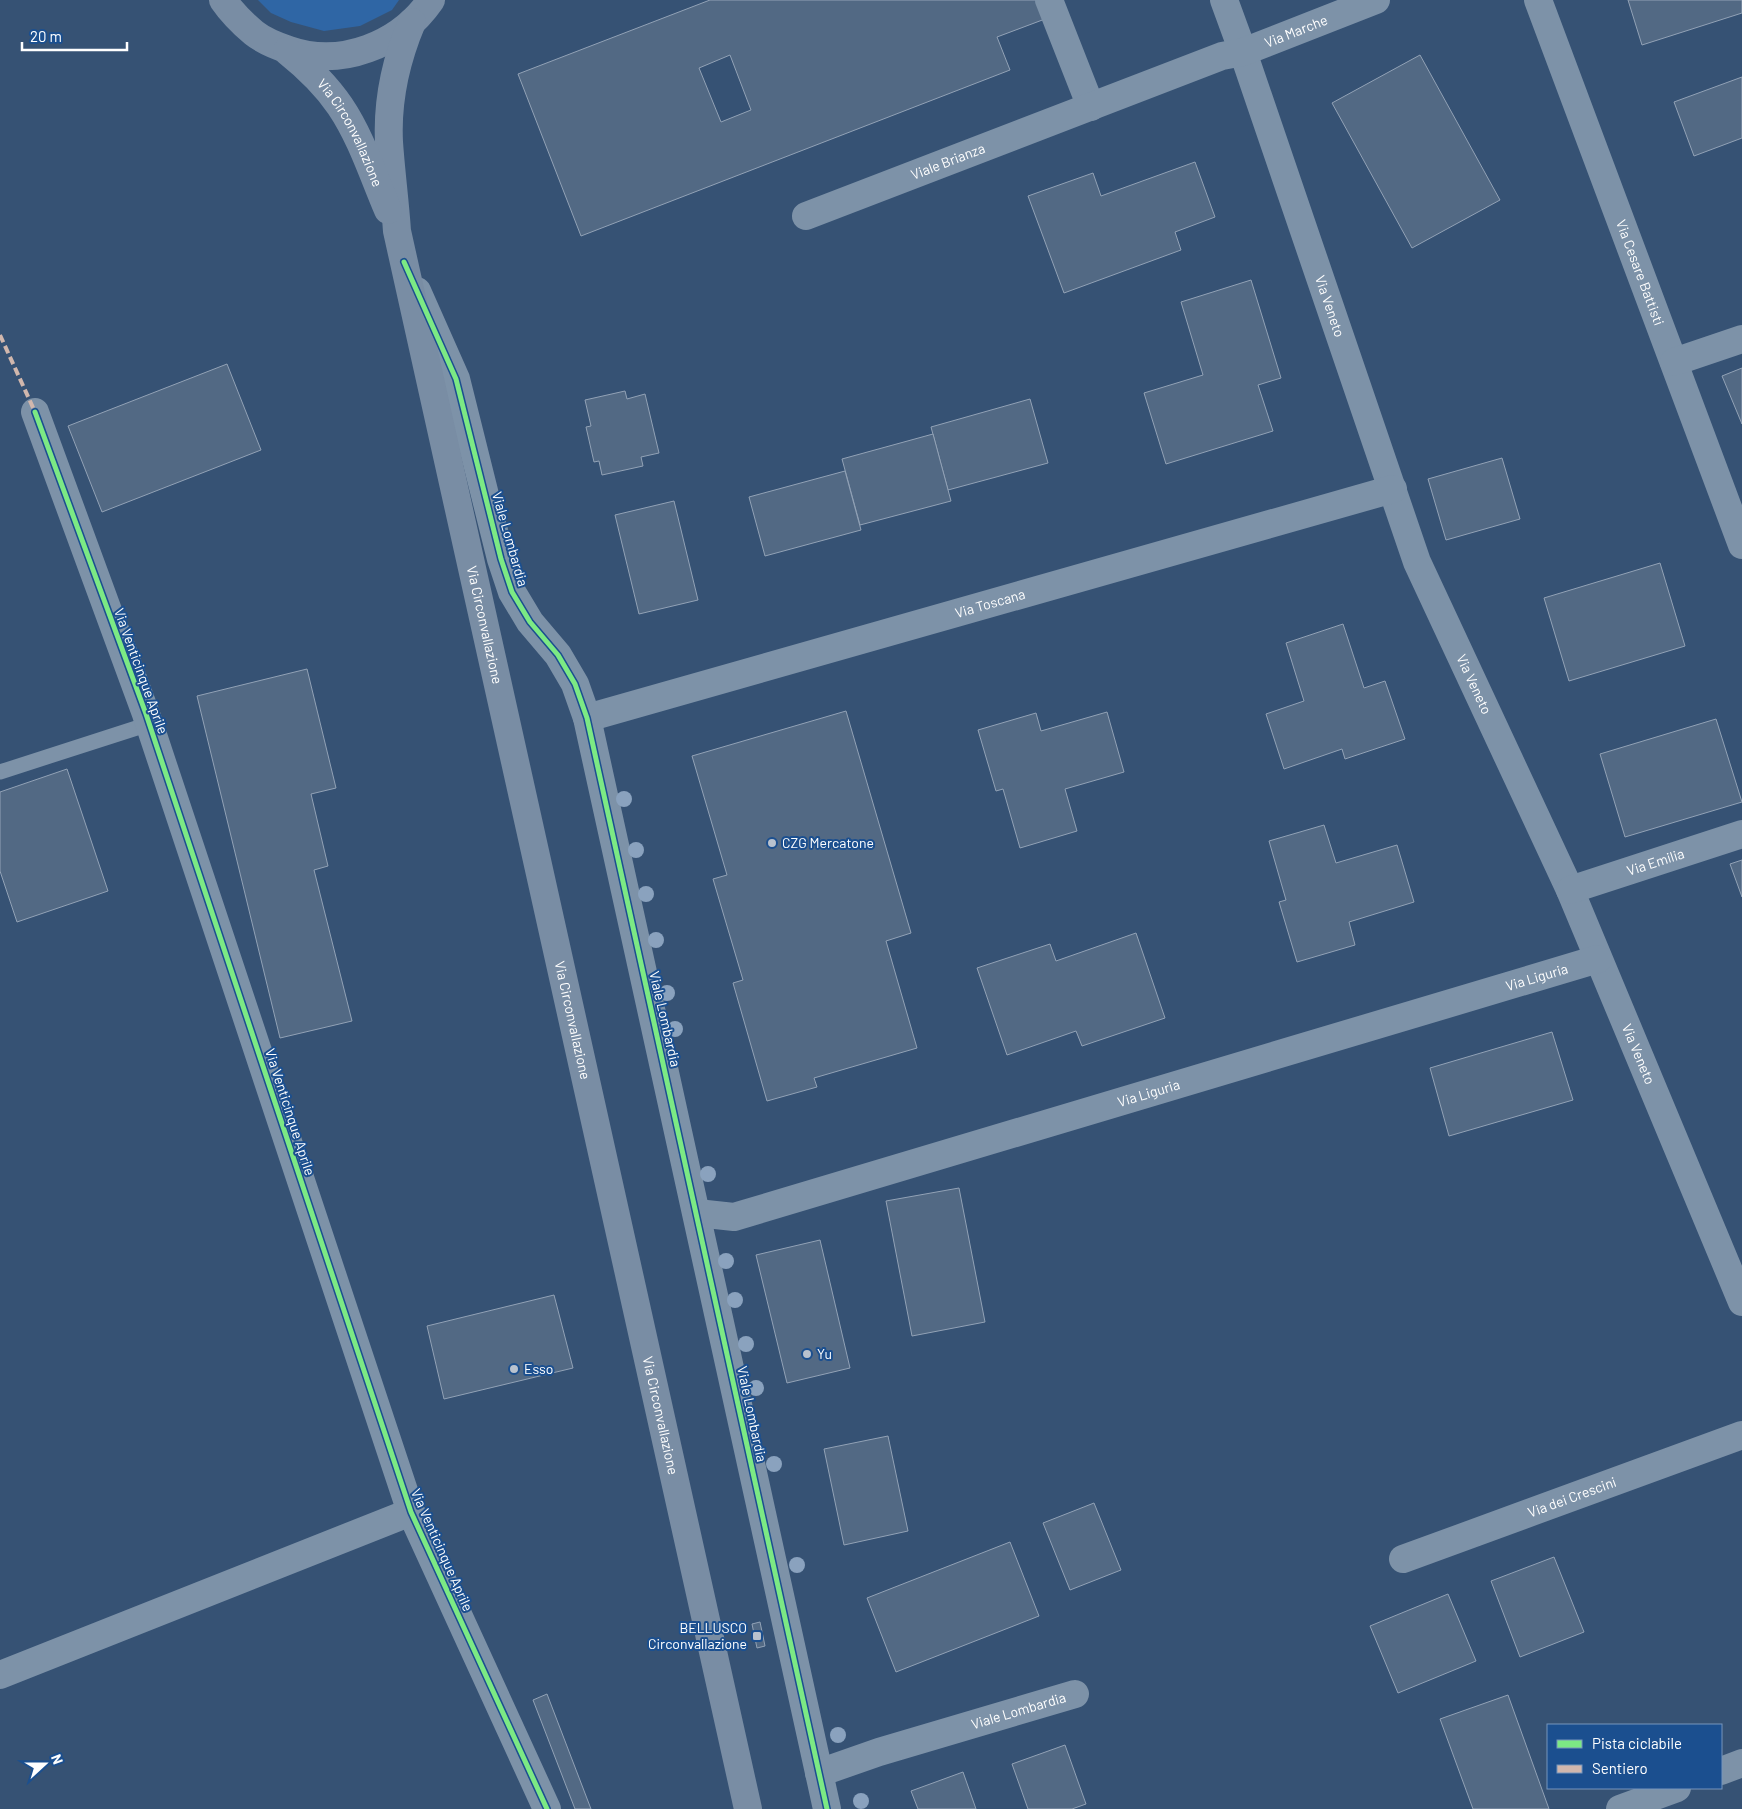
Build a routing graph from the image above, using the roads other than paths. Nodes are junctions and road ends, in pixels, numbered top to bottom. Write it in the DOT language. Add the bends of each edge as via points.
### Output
graph roads {
  1 [pos="222,0"];
  2 [pos="431,0"];
  3 [pos="1049,0"];
  4 [pos="1224,0"];
  5 [pos="1376,0"];
  6 [pos="1538,0"];
  7 [pos="412,22"];
  8 [pos="284,48"];
  9 [pos="1243,52"];
  10 [pos="1091,106"];
  11 [pos="806,216"];
  12 [pos="397,231"];
  13 [pos="404,262"];
  14 [pos="1742,339"];
  15 [pos="1674,362"];
  16 [pos="35,412"];
  17 [pos="1393,489"];
  18 [pos="1742,545"];
  19 [pos="587,718"];
  20 [pos="149,724"];
  21 [pos="0,772"];
  22 [pos="1742,834"];
  23 [pos="1570,890"];
  24 [pos="1598,959"];
  25 [pos="697,1213"];
  26 [pos="1742,1302"];
  27 [pos="1742,1435"];
  28 [pos="411,1512"];
  29 [pos="1403,1559"];
  30 [pos="0,1675"];
  31 [pos="1074,1694"];
  32 [pos="1742,1763"];
  33 [pos="1722,1771"];
  34 [pos="819,1773"];
  35 [pos="1674,1789"];
  36 [pos="547,1809"];
  37 [pos="748,1809"];
  38 [pos="827,1809"];
  39 [pos="1620,1809"];
  1 -- 8 [label="main road, Via Circonvallazione" via="254,33"];
  2 -- 7 [label="main road, Via Circonvallazione"];
  3 -- 10 [label="street"];
  4 -- 9 [label="street"];
  5 -- 9 [label="street, Via Marche"];
  6 -- 15 [label="street, Via Cesare Battisti"];
  7 -- 8 [label="main road, Via Circonvallazione" via="396,36 353,53 317,56"];
  7 -- 12 [label="main road, Via Circonvallazione" via="397,64 391,102 389,141"];
  8 -- 12 [label="main road, Via Circonvallazione" via="315,76 340,106 356,135"];
  9 -- 10 [label="street, Viale Brianza" via="1222,56"];
  9 -- 17 [label="street, Via Veneto"];
  10 -- 11 [label="street, Viale Brianza"];
  12 -- 13 [label="main road, Via Circonvallazione"];
  13 -- 19 [label="street, Viale Lombardia" via="456,379 512,592 530,622 558,655 575,684"];
  13 -- 37 [label="main road, Via Circonvallazione"];
  14 -- 15 [label="street"];
  15 -- 18 [label="street, Via Cesare Battisti"];
  16 -- 20 [label="street, Via Venticinque Aprile"];
  17 -- 19 [label="street, Via Toscana"];
  17 -- 23 [label="street, Via Veneto" via="1417,562"];
  19 -- 25 [label="street, Viale Lombardia"];
  20 -- 21 [label="lane"];
  20 -- 28 [label="street, Via Venticinque Aprile"];
  22 -- 23 [label="street, Via Emilia"];
  23 -- 24 [label="street, Via Veneto"];
  24 -- 25 [label="street, Via Liguria" via="734,1217"];
  24 -- 26 [label="street, Via Veneto"];
  25 -- 34 [label="street, Viale Lombardia"];
  27 -- 29 [label="street, Via dei Crescini"];
  28 -- 30 [label="street"];
  28 -- 36 [label="street, Via Venticinque Aprile"];
  31 -- 34 [label="street, Viale Lombardia"];
  32 -- 33 [label="street"];
  34 -- 38 [label="street, Viale Lombardia"];
  35 -- 39 [label="street"];
}
